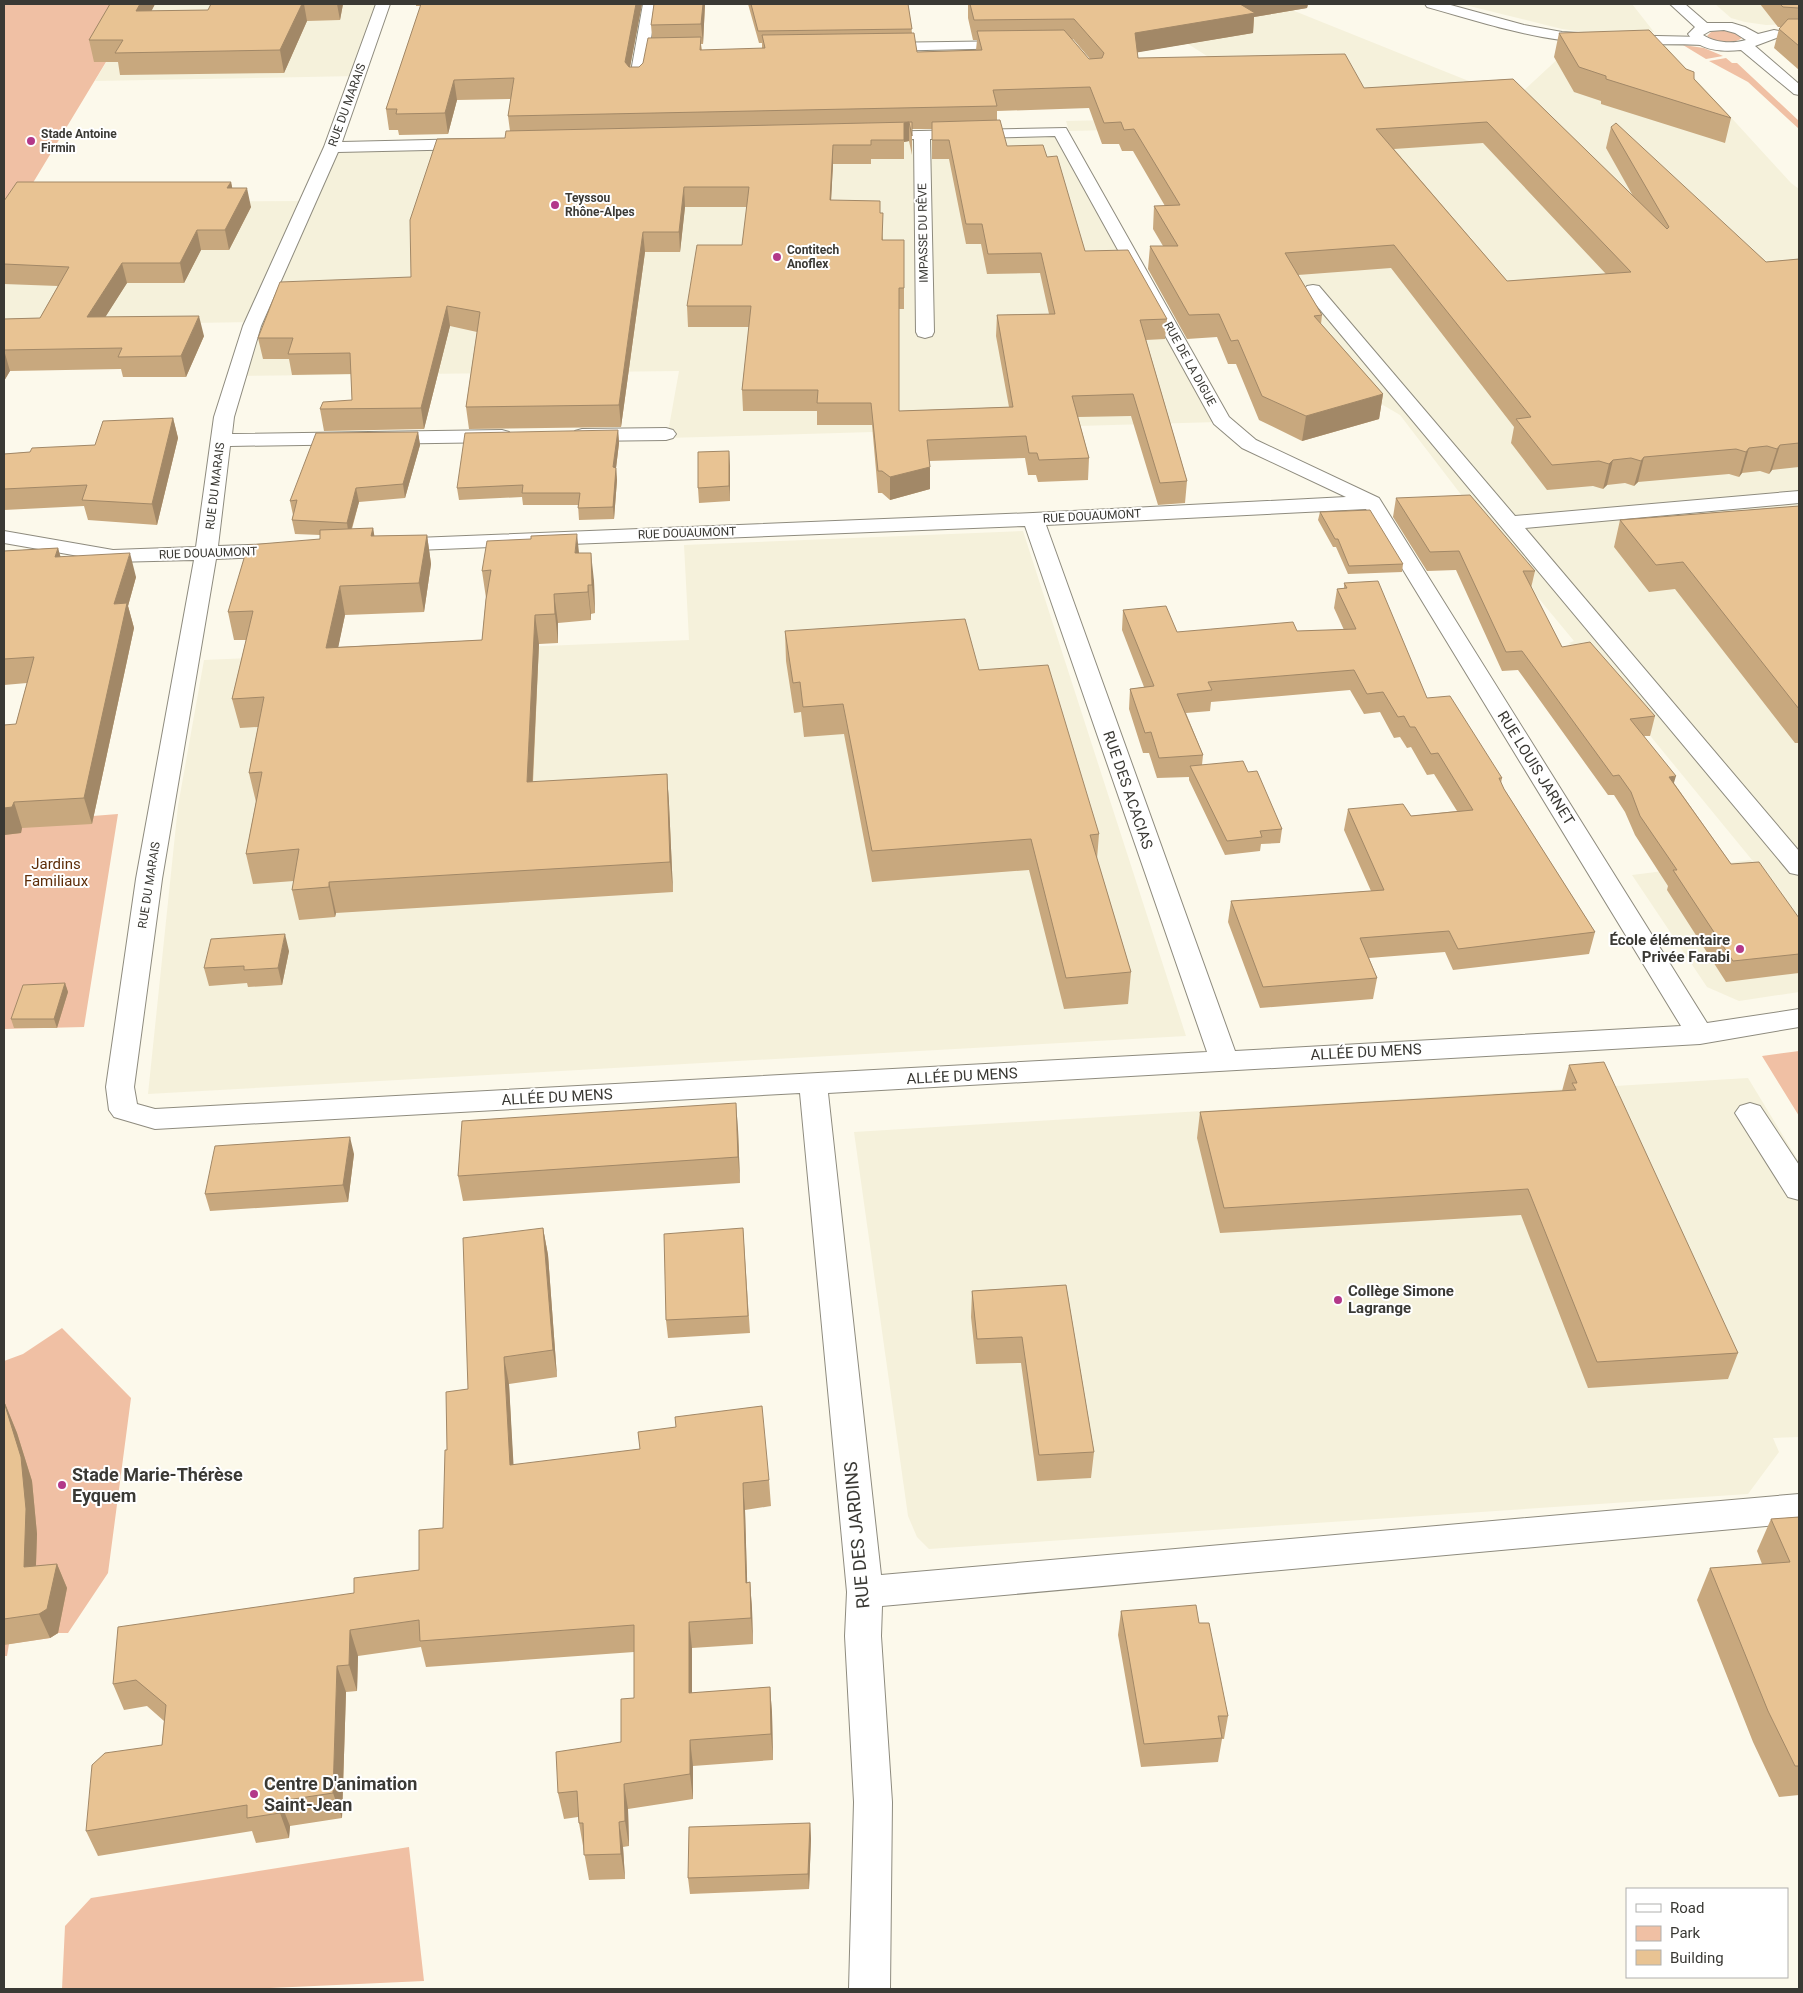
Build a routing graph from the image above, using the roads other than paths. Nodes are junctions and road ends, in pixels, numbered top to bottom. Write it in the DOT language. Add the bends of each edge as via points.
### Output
graph roads {
  1 [pos="383,4"];
  2 [pos="650,4"];
  3 [pos="1432,4"];
  4 [pos="1677,4"];
  5 [pos="1698,4"];
  6 [pos="1706,32"];
  7 [pos="1791,33"];
  8 [pos="1747,39"];
  9 [pos="1029,45"];
  10 [pos="1725,46"];
  11 [pos="870,48"];
  12 [pos="1782,77"];
  13 [pos="636,83"];
  14 [pos="1799,91"];
  15 [pos="922,134"];
  16 [pos="863,135"];
  17 [pos="489,144"];
  18 [pos="332,147"];
  19 [pos="1313,290"];
  20 [pos="925,332"];
  21 [pos="666,434"];
  22 [pos="567,435"];
  23 [pos="517,436"];
  24 [pos="221,440"];
  25 [pos="1799,497"];
  26 [pos="1372,502"];
  27 [pos="1033,520"];
  28 [pos="1509,523"];
  29 [pos="4,537"];
  30 [pos="368,546"];
  31 [pos="298,549"];
  32 [pos="206,553"];
  33 [pos="1799,867"];
  34 [pos="1799,1018"];
  35 [pos="1700,1034"];
  36 [pos="1224,1060"];
  37 [pos="813,1083"];
  38 [pos="124,1110"];
  39 [pos="1750,1113"];
  40 [pos="1799,1189"];
  41 [pos="1799,1509"];
  42 [pos="865,1592"];
  43 [pos="869,1989"];
  1 -- 18 [label="street, RUE DU MARAIS"];
  2 -- 13 [label="street" via="646,51"];
  3 -- 6 [label="street" via="1557,36 1604,40 1674,39"];
  4 -- 6 [label="street"];
  5 -- 6 [label="street"];
  6 -- 8 [label="street"];
  6 -- 10 [label="street"];
  7 -- 8 [label="street"];
  8 -- 10 [label="street"];
  8 -- 12 [label="street"];
  9 -- 11 [label="street"];
  10 -- 12 [label="street" via="1745,62"];
  12 -- 14 [label="street"];
  15 -- 16 [label="street"];
  15 -- 20 [label="street, IMPASSE DU RÊVE"];
  15 -- 26 [label="street, RUE DE LA DIGUE" via="1060,131 1221,420 1249,444"];
  17 -- 18 [label="street"];
  18 -- 24 [label="street, RUE DU MARAIS" via="252,326 224,418"];
  19 -- 28 [label="street"];
  21 -- 22 [label="street"];
  23 -- 24 [label="street"];
  24 -- 32 [label="street, RUE DU MARAIS"];
  25 -- 28 [label="street"];
  26 -- 27 [label="street, RUE DOUAUMONT"];
  26 -- 35 [label="street, RUE LOUIS JARNET"];
  27 -- 30 [label="street, RUE DOUAUMONT"];
  27 -- 36 [label="street, RUE DES ACACIAS"];
  28 -- 33 [label="street"];
  29 -- 32 [label="street, RUE DOUAUMONT" via="113,556"];
  31 -- 32 [label="street, RUE DOUAUMONT"];
  32 -- 38 [label="street, RUE DU MARAIS" via="148,889 120,1087"];
  34 -- 35 [label="street, ALLÉE DU MENS"];
  35 -- 36 [label="street, ALLÉE DU MENS"];
  36 -- 37 [label="street, ALLÉE DU MENS"];
  37 -- 38 [label="street, ALLÉE DU MENS" via="155,1119"];
  37 -- 42 [label="street, RUE DES JARDINS"];
  39 -- 40 [label="street"];
  41 -- 42 [label="street"];
  42 -- 43 [label="street, RUE DES JARDINS" via="863,1636 873,1802"];
}
